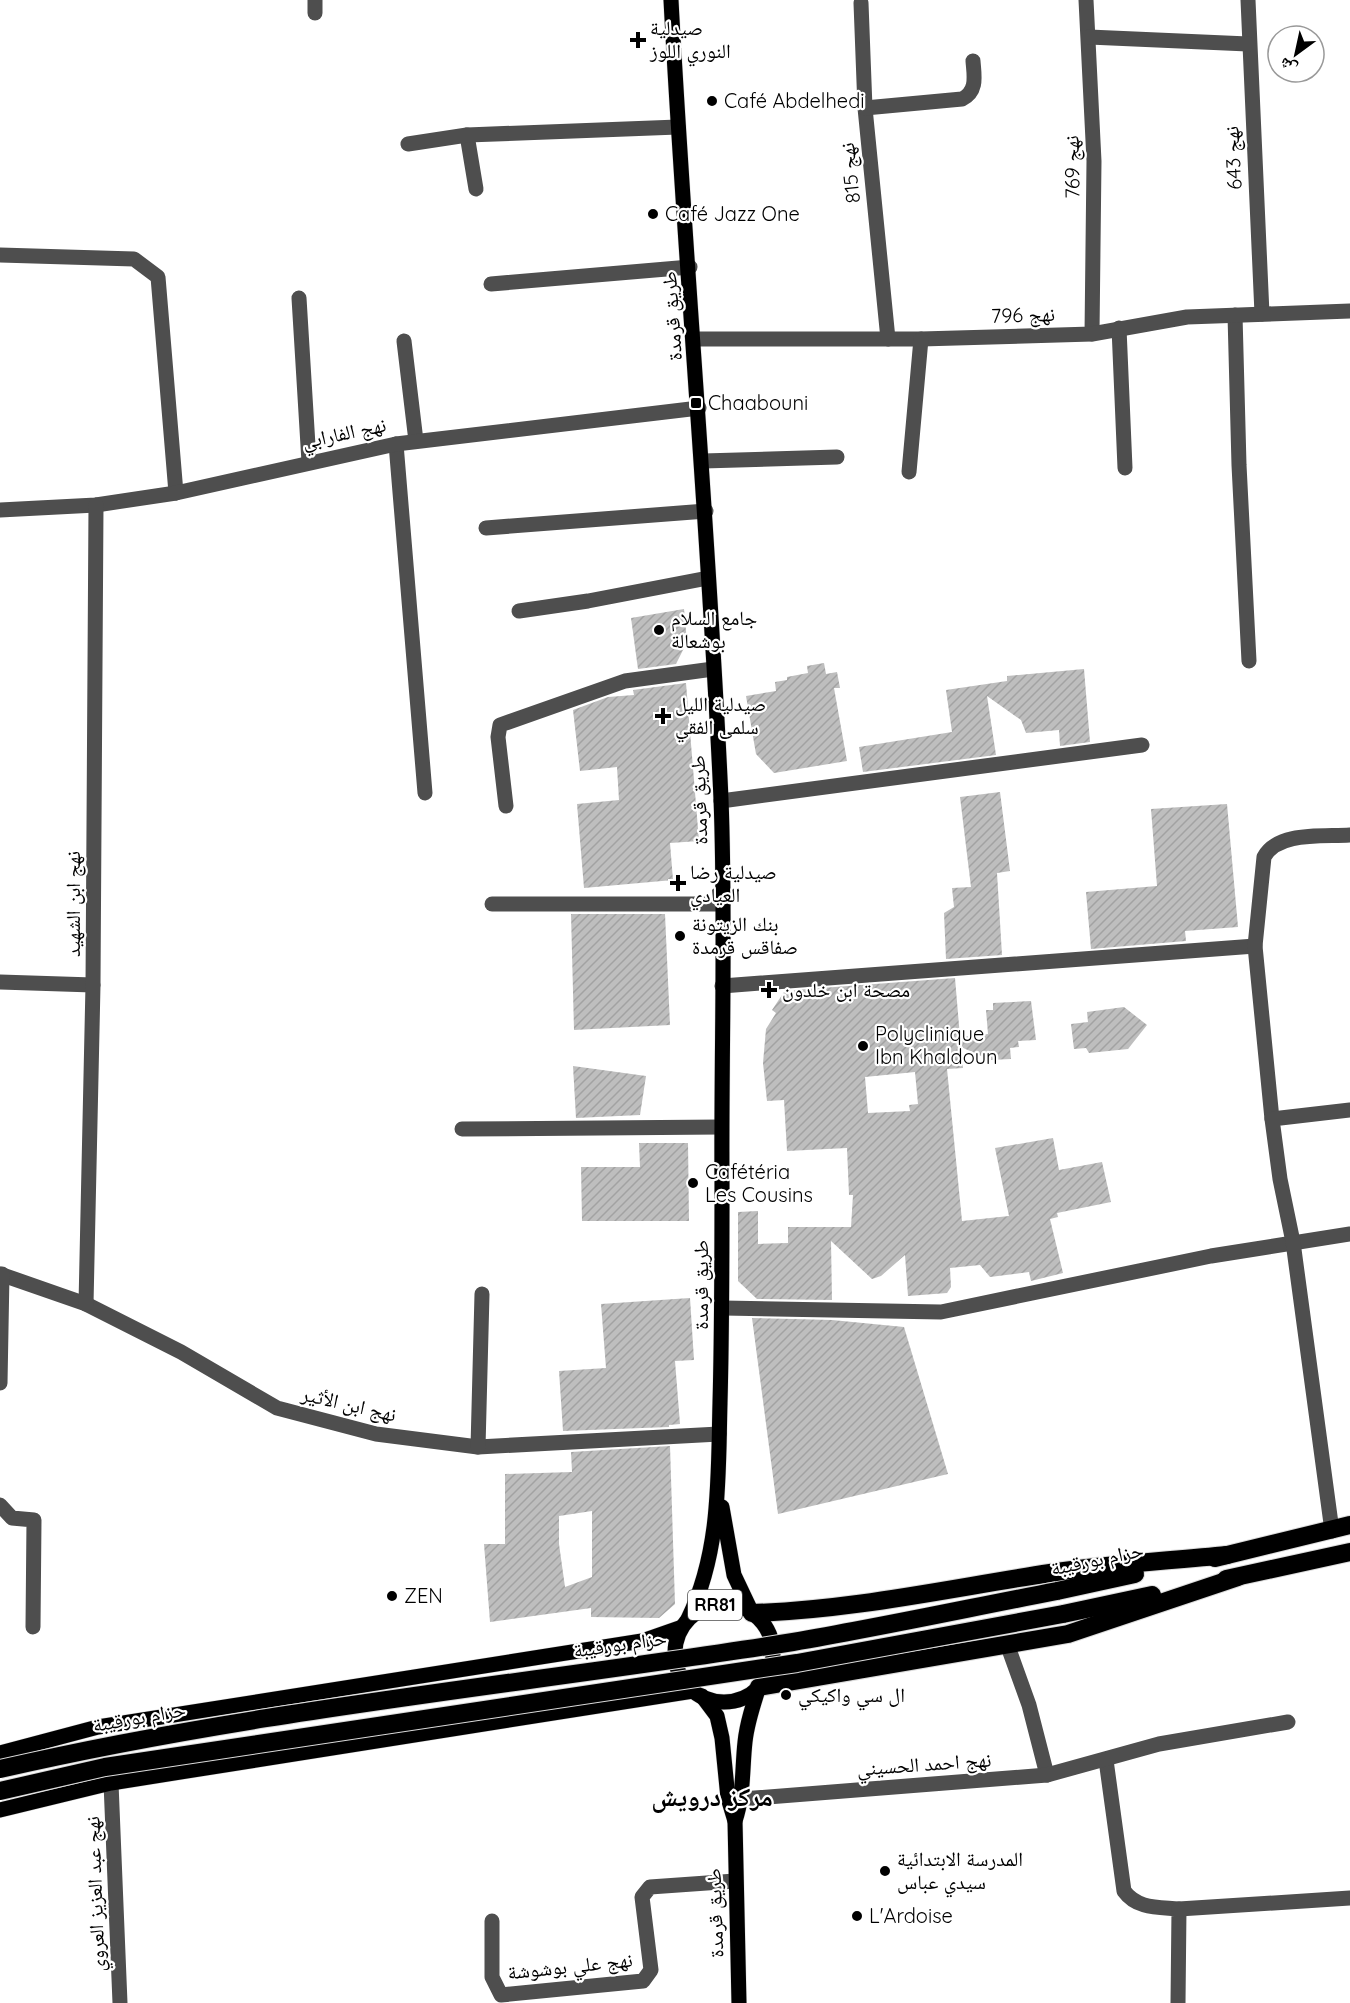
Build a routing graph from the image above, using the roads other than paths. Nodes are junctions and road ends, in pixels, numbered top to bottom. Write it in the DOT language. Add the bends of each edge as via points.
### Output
graph roads {
  1 [pos="671,0"];
  2 [pos="1086,0"];
  3 [pos="1248,0"];
  4 [pos="861,3"];
  5 [pos="1089,37"];
  6 [pos="1248,44"];
  7 [pos="973,61"];
  8 [pos="865,108"];
  9 [pos="678,127"];
  10 [pos="467,135"];
  11 [pos="408,144"];
  12 [pos="476,189"];
  13 [pos="0,255"];
  14 [pos="690,267"];
  15 [pos="491,284"];
  16 [pos="299,298"];
  17 [pos="1350,311"];
  18 [pos="1262,314"];
  19 [pos="1235,315"];
  20 [pos="1119,328"];
  21 [pos="1092,334"];
  22 [pos="695,339"];
  23 [pos="888,339"];
  24 [pos="921,339"];
  25 [pos="404,341"];
  26 [pos="699,408"];
  27 [pos="416,441"];
  28 [pos="396,444"];
  29 [pos="837,457"];
  30 [pos="703,461"];
  31 [pos="309,462"];
  32 [pos="1125,468"];
  33 [pos="909,472"];
  34 [pos="176,493"];
  35 [pos="96,505"];
  36 [pos="0,510"];
  37 [pos="706,512"];
  38 [pos="486,528"];
  39 [pos="708,578"];
  40 [pos="519,611"];
  41 [pos="1249,661"];
  42 [pos="713,669"];
  43 [pos="1142,745"];
  44 [pos="425,793"];
  45 [pos="721,801"];
  46 [pos="506,806"];
  47 [pos="1350,835"];
  48 [pos="492,904"];
  49 [pos="723,904"];
  50 [pos="1256,946"];
  51 [pos="0,981"];
  52 [pos="93,985"];
  53 [pos="722,986"];
  54 [pos="1350,1110"];
  55 [pos="1272,1119"];
  56 [pos="721,1127"];
  57 [pos="462,1129"];
  58 [pos="1350,1234"];
  59 [pos="1293,1242"];
  60 [pos="1,1274"];
  61 [pos="482,1294"];
  62 [pos="86,1304"];
  63 [pos="723,1308"];
  64 [pos="0,1383"];
  65 [pos="719,1434"];
  66 [pos="478,1447"];
  67 [pos="719,1492"];
  68 [pos="0,1505"];
  69 [pos="1350,1525"];
  70 [pos="1332,1531"];
  71 [pos="1350,1552"];
  72 [pos="1227,1555"];
  73 [pos="1238,1577"];
  74 [pos="752,1612"];
  75 [pos="685,1623"];
  76 [pos="33,1627"];
  77 [pos="1007,1644"];
  78 [pos="759,1687"];
  79 [pos="698,1693"];
  80 [pos="238,1704"];
  81 [pos="1288,1722"];
  82 [pos="0,1753"];
  83 [pos="1107,1760"];
  84 [pos="241,1764"];
  85 [pos="0,1769"];
  86 [pos="1047,1775"];
  87 [pos="111,1783"];
  88 [pos="0,1791"];
  89 [pos="742,1799"];
  90 [pos="0,1810"];
  91 [pos="735,1821"];
  92 [pos="735,1881"];
  93 [pos="1350,1898"];
  94 [pos="1179,1909"];
  95 [pos="492,1921"];
  96 [pos="120,2003"];
  97 [pos="739,2003"];
  98 [pos="1178,2003"];
  1 -- 9 [label="main road, طريق قرمدة / RR81"];
  2 -- 5 [label="street, نهج 769"];
  3 -- 6 [label="street, نهج 643"];
  4 -- 8 [label="street, نهج 815"];
  5 -- 6 [label="street"];
  5 -- 21 [label="street, نهج 769" via="1094,161"];
  6 -- 18 [label="street, نهج 643"];
  7 -- 8 [label="street" via="973,88 969,96"];
  8 -- 23 [label="street, نهج 815"];
  9 -- 10 [label="street"];
  9 -- 14 [label="main road, طريق قرمدة / RR81"];
  10 -- 11 [label="street"];
  10 -- 12 [label="street"];
  13 -- 34 [label="street" via="134,259 158,277"];
  14 -- 15 [label="street"];
  14 -- 22 [label="main road, طريق قرمدة / RR81"];
  16 -- 31 [label="street"];
  17 -- 18 [label="street, نهج 796"];
  18 -- 19 [label="street, نهج 796"];
  19 -- 20 [label="street, نهج 796" via="1187,317"];
  19 -- 41 [label="street"];
  20 -- 21 [label="street, نهج 796"];
  20 -- 32 [label="street"];
  21 -- 24 [label="street, نهج 796"];
  22 -- 23 [label="street, نهج 796"];
  22 -- 26 [label="main road, طريق قرمدة / RR81"];
  23 -- 24 [label="street, نهج 796"];
  24 -- 33 [label="street"];
  25 -- 27 [label="street"];
  26 -- 27 [label="street, نهج الفارابي"];
  26 -- 30 [label="main road, طريق قرمدة / RR81"];
  27 -- 28 [label="street, نهج الفارابي"];
  28 -- 31 [label="street, نهج الفارابي"];
  28 -- 44 [label="street"];
  29 -- 30 [label="street"];
  30 -- 37 [label="main road, طريق قرمدة / RR81"];
  31 -- 34 [label="street, نهج الفارابي"];
  34 -- 35 [label="street, نهج الفارابي"];
  35 -- 36 [label="street, نهج الفارابي"];
  35 -- 52 [label="street, نهج ابن الشهيد"];
  37 -- 38 [label="street"];
  37 -- 39 [label="main road, طريق قرمدة / RR81"];
  39 -- 40 [label="street"];
  39 -- 42 [label="main road, طريق قرمدة / RR81"];
  42 -- 45 [label="main road, طريق قرمدة / RR81"];
  42 -- 46 [label="street" via="625,681 501,725 498,736"];
  43 -- 45 [label="street"];
  45 -- 49 [label="main road, طريق قرمدة / RR81"];
  47 -- 50 [label="street" via="1283,840 1268,850 1262,869"];
  48 -- 49 [label="street"];
  49 -- 53 [label="main road, طريق قرمدة / RR81"];
  50 -- 53 [label="street"];
  50 -- 55 [label="street"];
  51 -- 52 [label="street"];
  52 -- 62 [label="street, نهج ابن الشهيد"];
  53 -- 56 [label="main road, طريق قرمدة / RR81"];
  54 -- 55 [label="street"];
  55 -- 59 [label="street"];
  56 -- 57 [label="street"];
  56 -- 63 [label="main road, طريق قرمدة / RR81"];
  58 -- 59 [label="street"];
  59 -- 63 [label="street" via="941,1312"];
  59 -- 70 [label="street"];
  60 -- 62 [label="street, نهج ابن الأثير"];
  60 -- 64 [label="street"];
  61 -- 66 [label="street"];
  62 -- 66 [label="street, نهج ابن الأثير" via="181,1352 277,1408 376,1434"];
  63 -- 65 [label="main road, طريق قرمدة / RR81"];
  65 -- 66 [label="street, نهج ابن الأثير"];
  65 -- 67 [label="main road, طريق قرمدة / RR81"];
  67 -- 74 [label="main road, طريق قرمدة / RR81" via="734,1575"];
  67 -- 75 [label="main road, طريق قرمدة / RR81" via="702,1590"];
  68 -- 76 [label="street" via="12,1518 34,1520"];
  69 -- 70 [label="highway, حزام بورقيبة"];
  70 -- 72 [label="highway, حزام بورقيبة"];
  71 -- 73 [label="highway"];
  72 -- 74 [label="highway" via="1051,1573 810,1610"];
  72 -- 85 [label="highway, حزام بورقيبة, bridge" via="794,1641 251,1720 126,1741"];
  73 -- 77 [label="highway" via="1068,1634"];
  73 -- 88 [label="highway, bridge" via="797,1663 105,1767"];
  74 -- 75 [label="main road, RR81" via="732,1605 712,1605"];
  74 -- 78 [label="main road, RR81" via="764,1624 771,1640 768,1673"];
  75 -- 79 [label="main road, RR81" via="676,1640 676,1661 683,1681"];
  75 -- 80 [label="main road, حزام بورقيبة" via="642,1641"];
  77 -- 78 [label="highway"];
  77 -- 86 [label="street"];
  78 -- 79 [label="main road" via="732,1701 717,1701"];
  78 -- 89 [label="main road, طريق قرمدة / RR81" via="745,1740"];
  79 -- 84 [label="main road"];
  79 -- 91 [label="main road, طريق قرمدة / RR81" via="717,1716 728,1798"];
  80 -- 82 [label="main road, حزام بورقيبة" via="98,1727"];
  80 -- 84 [label="main road"];
  81 -- 83 [label="street, نهج احمد الحسيني" via="1159,1744"];
  83 -- 86 [label="street, نهج احمد الحسيني"];
  83 -- 94 [label="street" via="1124,1891 1132,1902 1143,1906"];
  84 -- 87 [label="main road"];
  86 -- 89 [label="street, نهج احمد الحسيني"];
  87 -- 90 [label="main road"];
  87 -- 96 [label="street, نهج عبد العزيز العروي"];
  89 -- 91 [label="main road, طريق قرمدة / RR81"];
  91 -- 92 [label="main road, طريق قرمدة / RR81"];
  92 -- 95 [label="street, نهج علي بوشوشة" via="650,1887 642,1897 651,1970 643,1981 501,1995 492,1977"];
  92 -- 97 [label="main road, طريق قرمدة / RR81"];
  93 -- 94 [label="street"];
  94 -- 98 [label="street"];
}
